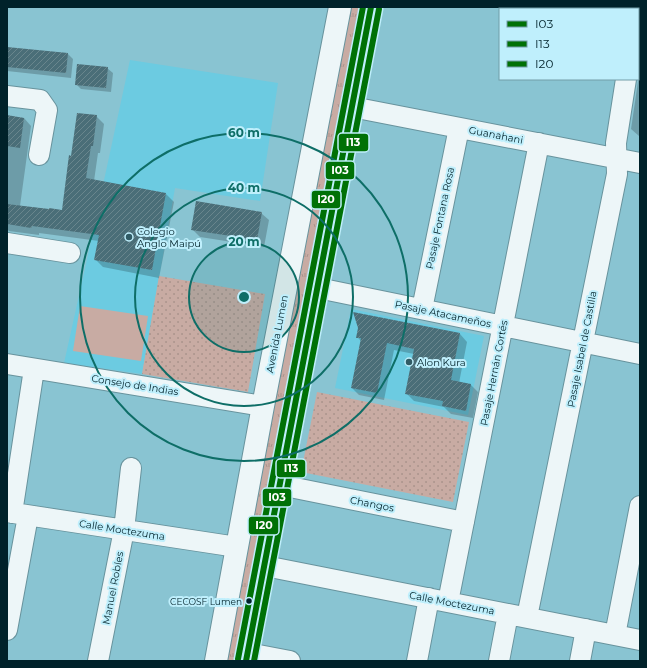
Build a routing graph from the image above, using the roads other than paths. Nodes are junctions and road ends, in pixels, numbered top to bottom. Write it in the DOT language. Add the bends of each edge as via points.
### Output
graph roads {
  1 [pos="340,7"];
  2 [pos="371,7"];
  3 [pos="626,80"];
  4 [pos="7,96"];
  5 [pos="352,107"];
  6 [pos="459,128"];
  7 [pos="539,143"];
  8 [pos="39,155"];
  9 [pos="616,158"];
  10 [pos="640,162"];
  11 [pos="7,242"];
  12 [pos="70,253"];
  13 [pos="318,288"];
  14 [pos="422,309"];
  15 [pos="503,326"];
  16 [pos="583,342"];
  17 [pos="640,354"];
  18 [pos="7,364"];
  19 [pos="34,369"];
  20 [pos="263,406"];
  21 [pos="131,468"];
  22 [pos="280,485"];
  23 [pos="640,506"];
  24 [pos="16,514"];
  25 [pos="464,522"];
  26 [pos="124,530"];
  27 [pos="237,547"];
  28 [pos="265,566"];
  29 [pos="439,600"];
  30 [pos="518,616"];
  31 [pos="586,629"];
  32 [pos="7,630"];
  33 [pos="615,635"];
  34 [pos="640,640"];
  35 [pos="247,657"];
  36 [pos="98,661"];
  37 [pos="216,661"];
  38 [pos="290,661"];
  39 [pos="417,661"];
  40 [pos="499,661"];
  41 [pos="580,661"];
  1 -- 20 [label="street, Avenida Lumen"];
  2 -- 5 [label="street"];
  3 -- 9 [label="street, Pasaje Isabel de Castilla"];
  4 -- 8 [label="street" via="40,100 47,110"];
  5 -- 6 [label="street, Guanahani"];
  5 -- 13 [label="street"];
  6 -- 7 [label="street, Guanahani"];
  6 -- 14 [label="street, Pasaje Fontana Rosa"];
  7 -- 9 [label="street, Guanahani"];
  7 -- 15 [label="street, Pasaje Hernán Cortés"];
  9 -- 10 [label="street, Guanahani"];
  9 -- 16 [label="street, Pasaje Isabel de Castilla" via="617,174"];
  11 -- 12 [label="street"];
  13 -- 14 [label="street, Pasaje Atacameños"];
  13 -- 22 [label="street"];
  14 -- 15 [label="street, Pasaje Atacameños"];
  15 -- 16 [label="street, Pasaje Atacameños"];
  15 -- 25 [label="street, Pasaje Hernán Cortés"];
  16 -- 17 [label="street, Pasaje Atacameños"];
  16 -- 30 [label="street, Pasaje Isabel de Castilla"];
  18 -- 19 [label="street, Consejo de Indias"];
  19 -- 20 [label="street, Consejo de Indias"];
  19 -- 24 [label="street"];
  20 -- 27 [label="street, Avenida Lumen"];
  21 -- 26 [label="street, Manuel Robles"];
  22 -- 25 [label="street, Changos"];
  22 -- 28 [label="street"];
  23 -- 33 [label="street"];
  24 -- 26 [label="street, Calle Moctezuma"];
  24 -- 32 [label="street"];
  25 -- 29 [label="street, Pasaje Hernán Cortés"];
  26 -- 27 [label="street, Calle Moctezuma"];
  26 -- 36 [label="street, Manuel Robles"];
  27 -- 37 [label="street, Avenida Lumen"];
  28 -- 29 [label="street, Calle Moctezuma"];
  28 -- 35 [label="street"];
  29 -- 30 [label="street, Calle Moctezuma"];
  29 -- 39 [label="street, Pasaje Hernán Cortés"];
  30 -- 31 [label="street, Calle Moctezuma"];
  30 -- 40 [label="street, Pasaje Isabel de Castilla"];
  31 -- 33 [label="street, Calle Moctezuma"];
  31 -- 41 [label="street"];
  33 -- 34 [label="street, Calle Moctezuma"];
  35 -- 38 [label="street"];
}
